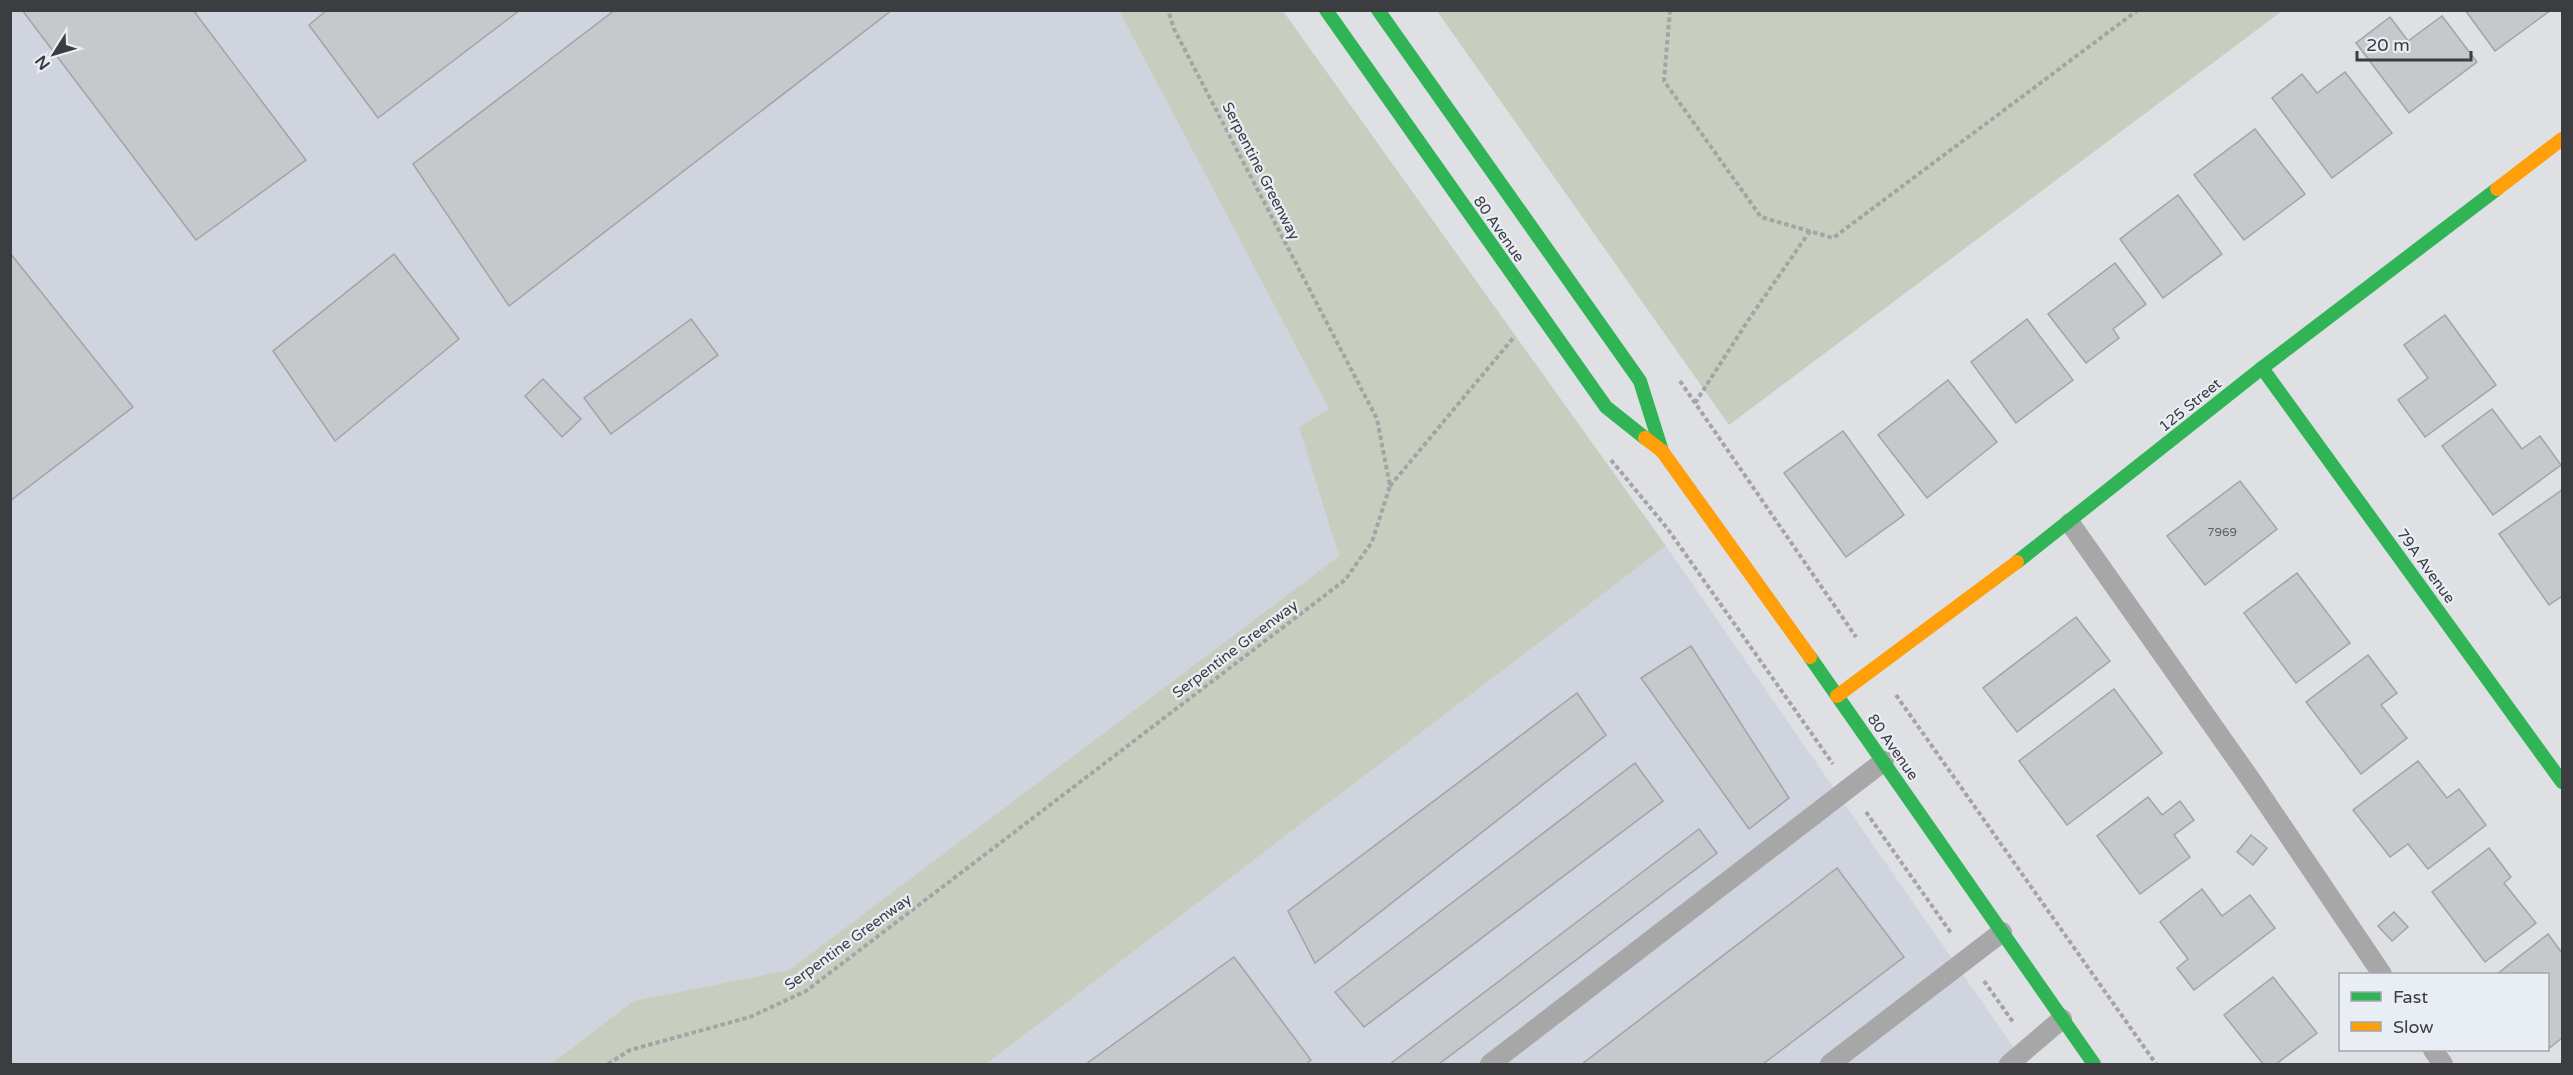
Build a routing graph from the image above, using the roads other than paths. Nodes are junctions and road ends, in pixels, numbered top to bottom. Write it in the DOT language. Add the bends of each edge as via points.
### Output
graph roads {
  1 [pos="1326,10"];
  2 [pos="1378,10"];
  3 [pos="2562,139"];
  4 [pos="2262,368"];
  5 [pos="1662,451"];
  6 [pos="2070,524"];
  7 [pos="1837,696"];
  8 [pos="1884,761"];
  9 [pos="2562,782"];
  10 [pos="2002,932"];
  11 [pos="2381,973"];
  12 [pos="2062,1019"];
  13 [pos="2434,1051"];
  14 [pos="1490,1065"];
  15 [pos="1830,1065"];
  16 [pos="2009,1065"];
  17 [pos="2094,1065"];
  18 [pos="2443,1065"];
  1 -- 5 [label="main road, 80 Avenue" via="1606,407"];
  2 -- 5 [label="main road, 80 Avenue" via="1640,381"];
  3 -- 4 [label="main road, 125 Street"];
  4 -- 6 [label="main road, 125 Street"];
  4 -- 9 [label="main road, 79A Avenue"];
  5 -- 7 [label="main road, 80 Avenue"];
  6 -- 7 [label="main road, 125 Street"];
  6 -- 11 [label="lane" via="2251,780"];
  7 -- 8 [label="main road, 80 Avenue"];
  8 -- 10 [label="main road, 80 Avenue"];
  8 -- 14 [label="lane"];
  10 -- 12 [label="main road, 80 Avenue"];
  10 -- 15 [label="lane"];
  12 -- 16 [label="lane"];
  12 -- 17 [label="main road, 80 Avenue"];
  13 -- 18 [label="lane"];
}
